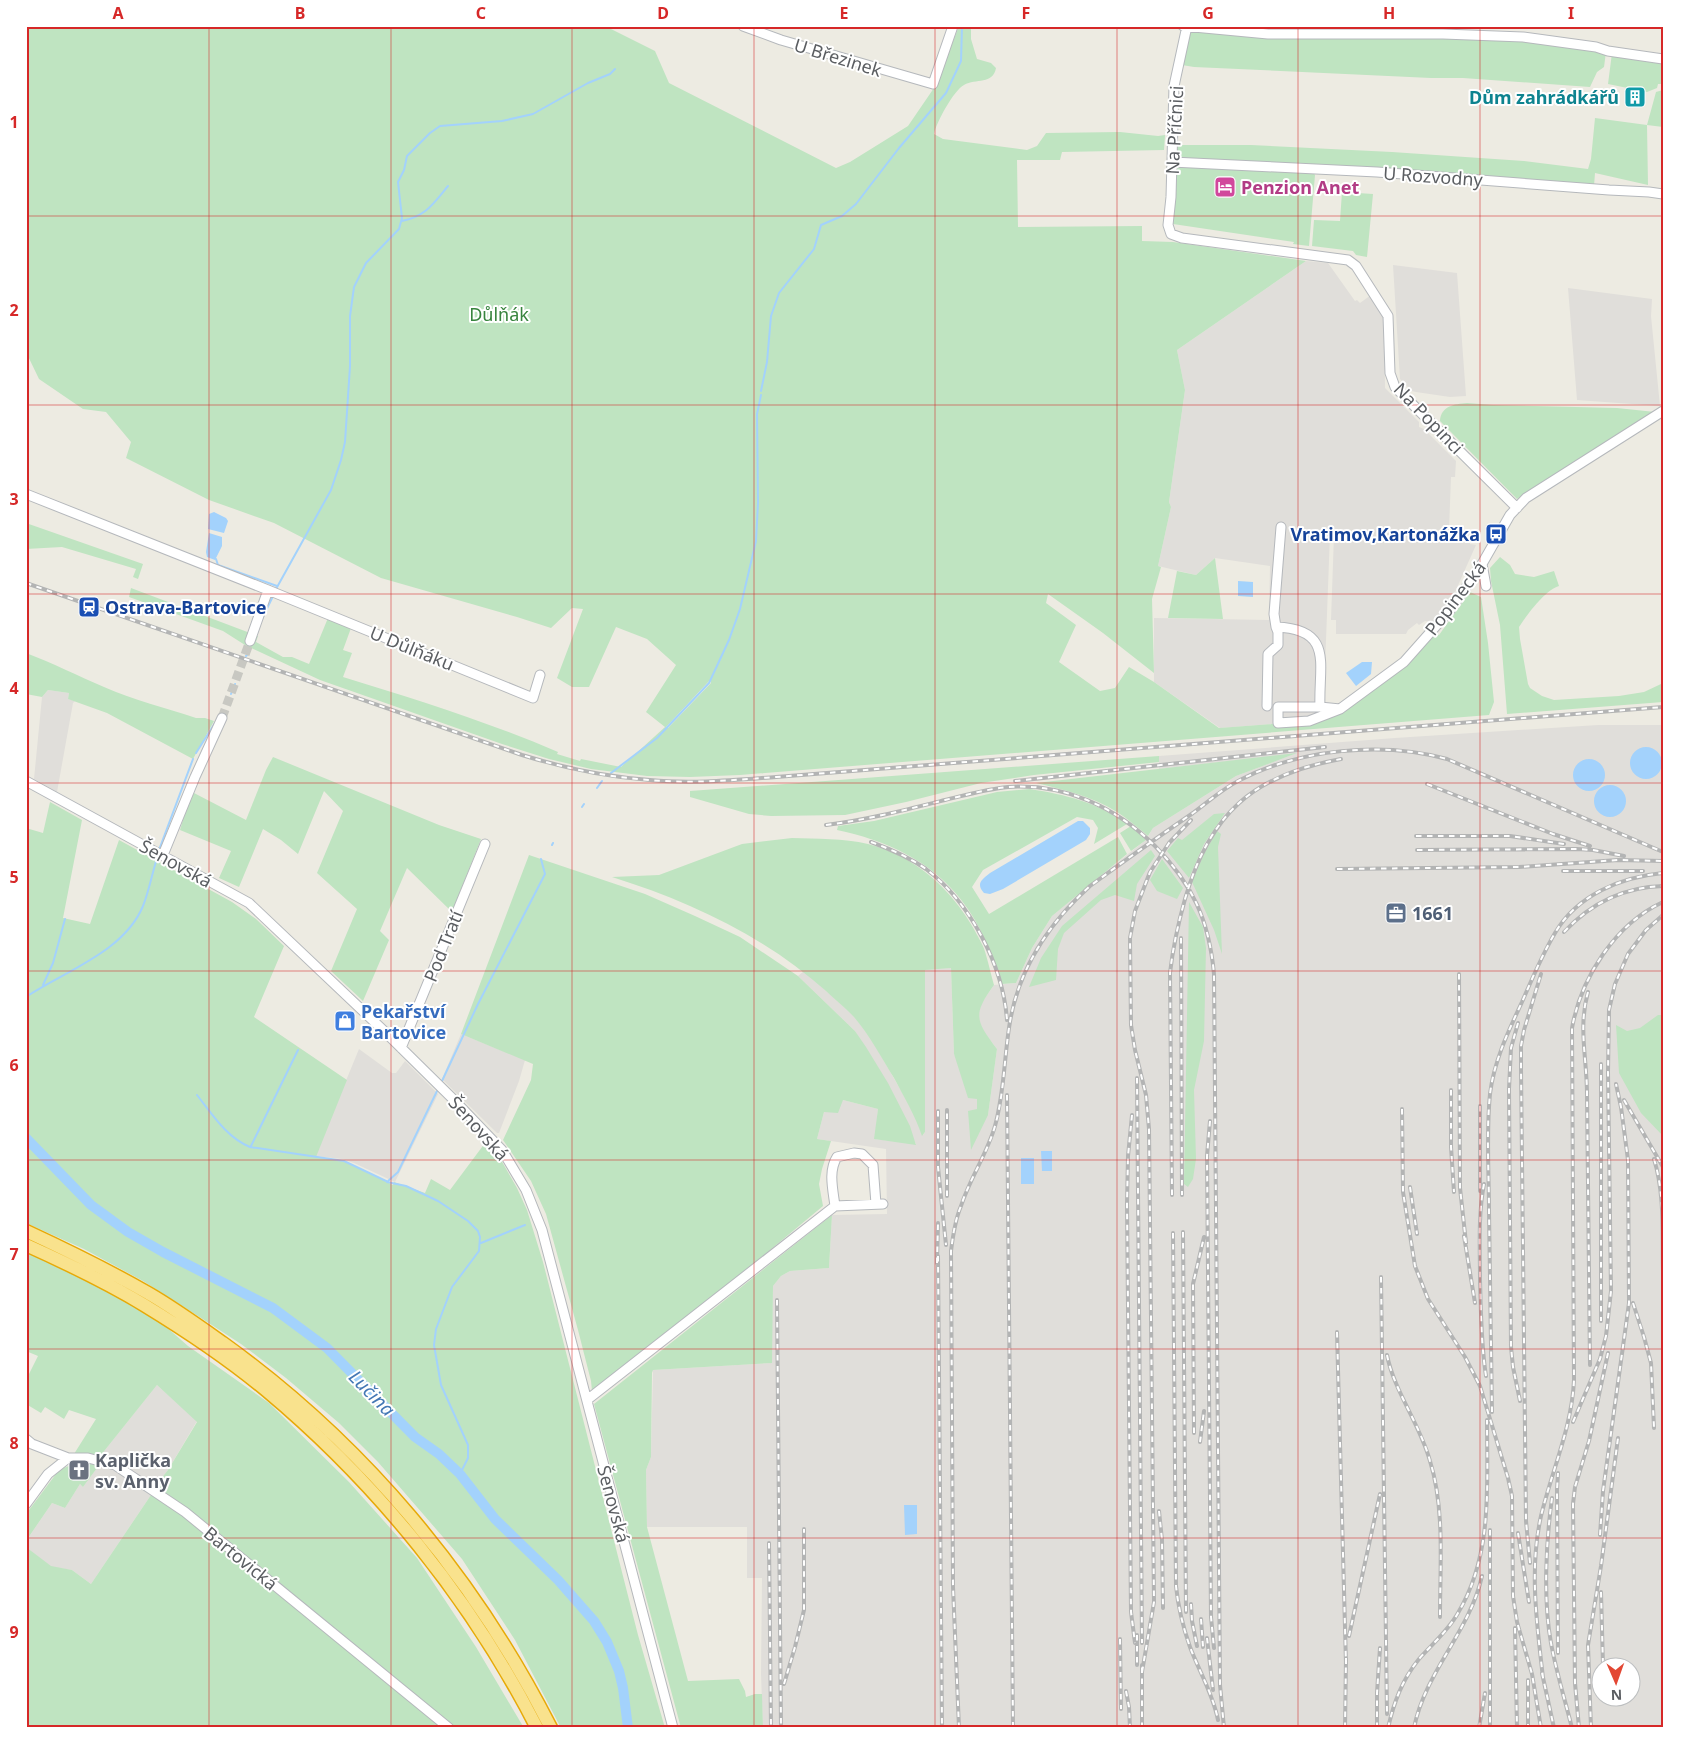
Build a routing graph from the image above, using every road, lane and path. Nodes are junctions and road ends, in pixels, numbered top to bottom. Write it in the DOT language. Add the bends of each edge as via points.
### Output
graph roads {
  1 [pos="743,26"];
  2 [pos="953,26"];
  3 [pos="1182,26"];
  4 [pos="1187,26"];
  5 [pos="1663,59"];
  6 [pos="1172,162"];
  7 [pos="1663,194"];
  8 [pos="1171,234"];
  9 [pos="1663,411"];
  10 [pos="26,494"];
  11 [pos="1517,508"];
  12 [pos="1281,527"];
  13 [pos="1482,564"];
  14 [pos="1486,586"];
  15 [pos="268,590"];
  16 [pos="1276,627"];
  17 [pos="250,642"];
  18 [pos="540,675"];
  19 [pos="1267,706"];
  20 [pos="1320,707"];
  21 [pos="1340,709"];
  22 [pos="222,718"];
  23 [pos="26,781"];
  24 [pos="485,844"];
  25 [pos="163,855"];
  26 [pos="401,1048"];
  27 [pos="835,1206"];
  28 [pos="26,1231"];
  29 [pos="26,1245"];
  30 [pos="586,1400"];
  31 [pos="26,1439"];
  32 [pos="68,1458"];
  33 [pos="26,1504"];
  34 [pos="449,1728"];
  35 [pos="537,1728"];
  36 [pos="551,1728"];
  37 [pos="672,1728"];
  1 -- 2 [label="street, U Březinek" via="933,84"];
  3 -- 4 [label="street"];
  4 -- 5 [label="street" via="1268,34 1523,37"];
  4 -- 6 [label="street, Na Příčnici" via="1174,86"];
  6 -- 7 [label="street, U Rozvodny" via="1386,172"];
  6 -- 8 [label="street, Na Příčnici" via="1168,225"];
  8 -- 11 [label="street, Na Popinci" via="1348,260 1356,266 1388,316 1390,373 1395,387"];
  9 -- 11 [label="street, Popinecká" via="1526,498"];
  10 -- 15 [label="street, U Důlňáku"];
  11 -- 13 [label="street, Popinecká"];
  12 -- 16 [label="street" via="1274,614"];
  13 -- 14 [label="street"];
  13 -- 21 [label="street, Popinecká" via="1451,610 1404,662"];
  15 -- 17 [label="street"];
  15 -- 18 [label="street, U Důlňáku" via="533,698"];
  16 -- 19 [label="street" via="1278,646 1268,654"];
  16 -- 20 [label="street" via="1302,632 1317,644 1321,658"];
  20 -- 21 [label="street"];
  20 -- 21 [label="street, Popinecká" via="1278,707 1278,723 1309,721"];
  22 -- 25 [label="street"];
  23 -- 25 [label="street, Šenovská"];
  24 -- 26 [label="street, Pod Tratí"];
  25 -- 26 [label="street, Šenovská" via="249,903"];
  26 -- 30 [label="street, Šenovská" via="502,1150 522,1183 542,1230"];
  27 -- 27 [label="street" via="879,1204 873,1165 862,1154 837,1157 834,1162"];
  27 -- 30 [label="street"];
  28 -- 36 [label="highway" via="149,1293 274,1382 338,1438 387,1489 450,1564 494,1628"];
  29 -- 35 [label="highway" via="73,1266 142,1304 198,1340 266,1391 329,1447 378,1498 439,1572 504,1668"];
  30 -- 37 [label="street, Šenovská"];
  31 -- 32 [label="street, Bartovická"];
  32 -- 33 [label="street" via="48,1474"];
  32 -- 34 [label="street, Bartovická" via="88,1458 116,1465 185,1512"];
}
